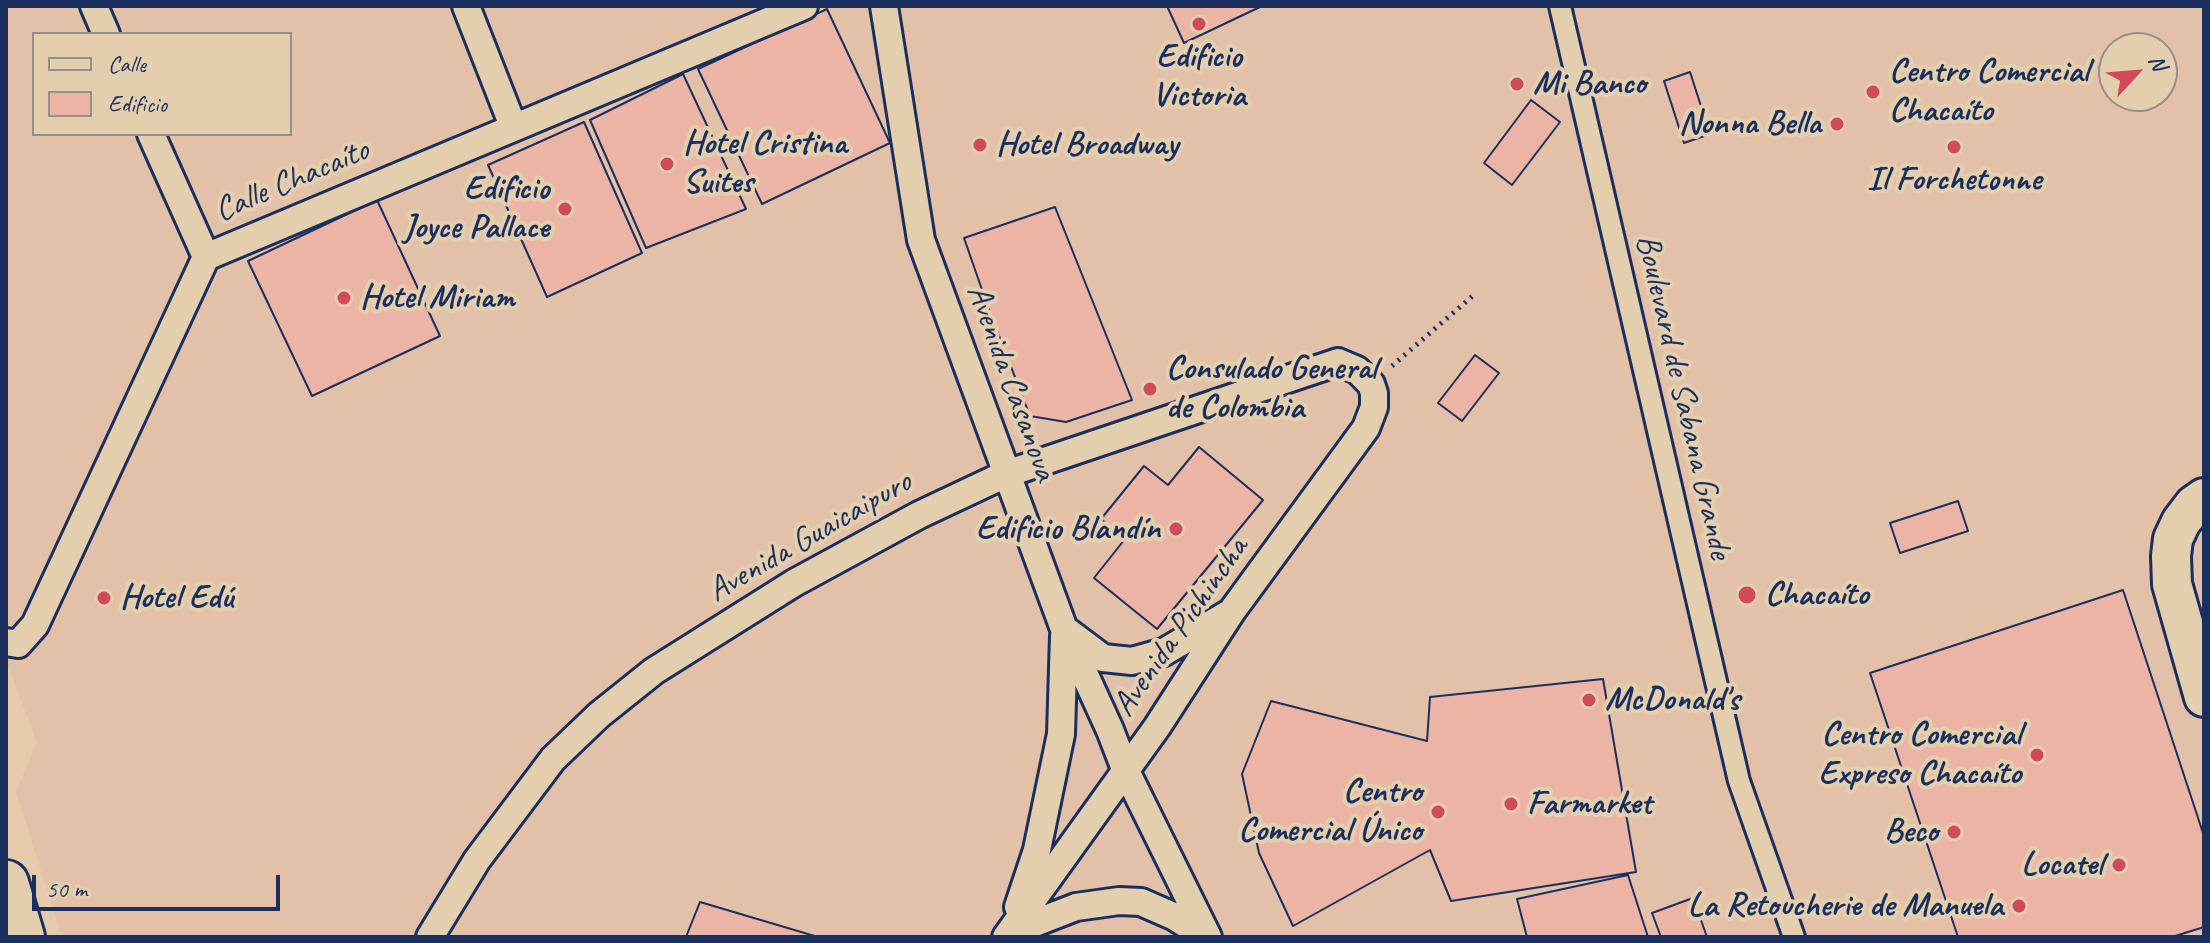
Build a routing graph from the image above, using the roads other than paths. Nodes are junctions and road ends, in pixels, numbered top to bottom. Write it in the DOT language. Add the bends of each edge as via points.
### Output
graph roads {
  1 [pos="94,6"];
  2 [pos="466,6"];
  3 [pos="804,6"];
  4 [pos="884,6"];
  5 [pos="1560,6"];
  6 [pos="105,32"];
  7 [pos="513,126"];
  8 [pos="152,136"];
  9 [pos="206,257"];
  10 [pos="1338,362"];
  11 [pos="1006,474"];
  12 [pos="2192,510"];
  13 [pos="1232,611"];
  14 [pos="1064,629"];
  15 [pos="12,643"];
  16 [pos="2204,697"];
  17 [pos="1125,769"];
  18 [pos="6,883"];
  19 [pos="1007,935"];
  20 [pos="22,937"];
  21 [pos="430,937"];
  22 [pos="1207,937"];
  23 [pos="1794,937"];
  1 -- 6 [label="street"];
  2 -- 7 [label="street"];
  3 -- 7 [label="street, Calle Chacaíto"];
  4 -- 11 [label="street, Avenida Casanova" via="921,240"];
  5 -- 23 [label="street, Boulevard de Sabana Grande" via="1739,781"];
  7 -- 9 [label="street, Calle Chacaíto"];
  8 -- 9 [label="street"];
  9 -- 15 [label="street, Calle Chacaíto" via="35,625"];
  10 -- 11 [label="street, Avenida Guaicaipuro"];
  10 -- 13 [label="street, Avenida Pichincha" via="1371,384 1374,407 1366,428"];
  11 -- 14 [label="street, Avenida Casanova"];
  11 -- 21 [label="street, Avenida Guaicaipuro" via="794,583 654,671 599,715 553,759 477,860"];
  12 -- 16 [label="main road" via="2173,539 2172,584"];
  13 -- 14 [label="street" via="1164,652 1132,661 1103,658"];
  13 -- 17 [label="street, Avenida Pichincha"];
  14 -- 17 [label="street, Avenida Casanova"];
  14 -- 19 [label="street" via="1061,734 1037,850"];
  17 -- 19 [label="street, Avenida Pichincha"];
  17 -- 22 [label="street, Avenida Casanova"];
  18 -- 20 [label="highway"];
  19 -- 22 [label="street" via="1076,907 1119,901 1141,902"];
}
